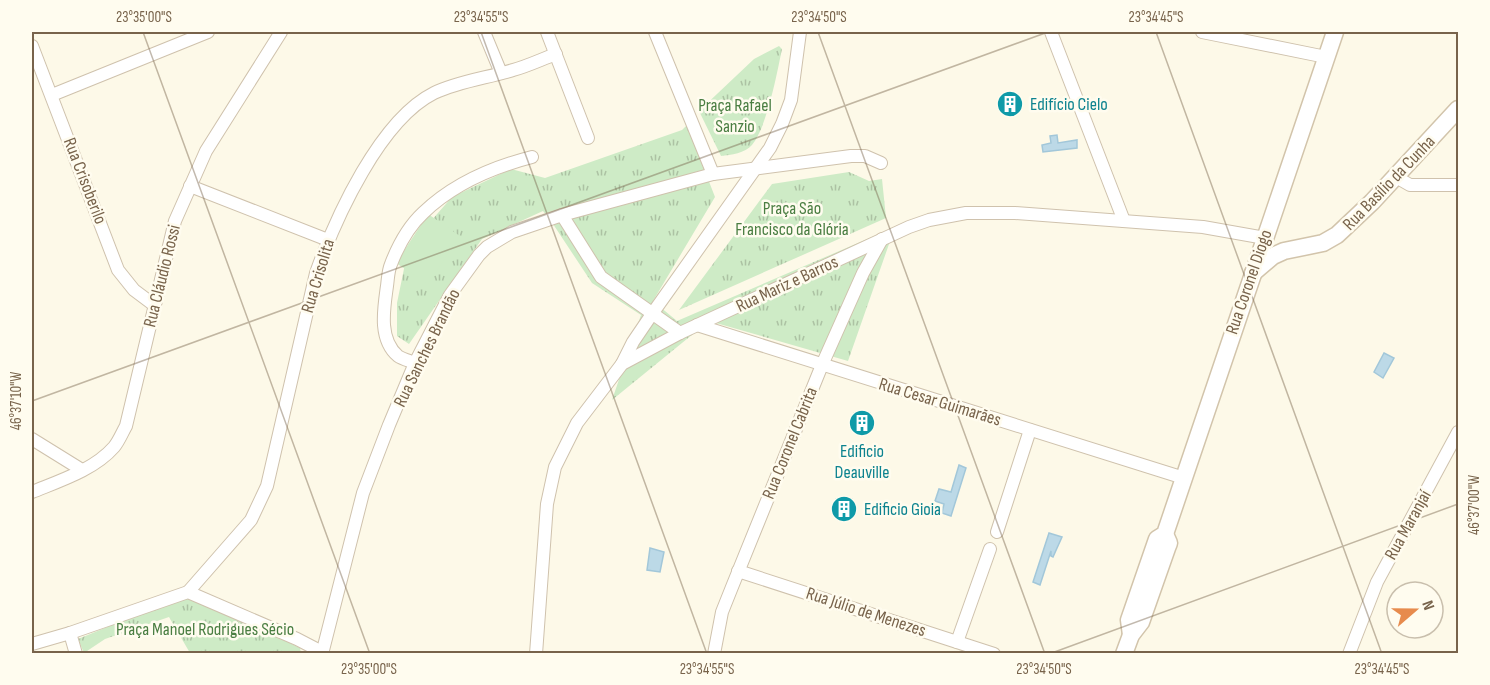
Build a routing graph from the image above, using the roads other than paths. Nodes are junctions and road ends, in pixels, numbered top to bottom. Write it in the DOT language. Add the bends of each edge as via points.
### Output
graph roads {
  1 [pos="208,32"];
  2 [pos="281,32"];
  3 [pos="484,32"];
  4 [pos="547,32"];
  5 [pos="656,32"];
  6 [pos="800,32"];
  7 [pos="1051,32"];
  8 [pos="1202,32"];
  9 [pos="1335,32"];
  10 [pos="32,46"];
  11 [pos="556,54"];
  12 [pos="1326,57"];
  13 [pos="501,73"];
  14 [pos="52,94"];
  15 [pos="1458,109"];
  16 [pos="588,138"];
  17 [pos="532,157"];
  18 [pos="881,163"];
  19 [pos="753,170"];
  20 [pos="713,174"];
  21 [pos="1396,177"];
  22 [pos="1458,185"];
  23 [pos="190,186"];
  24 [pos="562,215"];
  25 [pos="1124,221"];
  26 [pos="1265,237"];
  27 [pos="882,239"];
  28 [pos="328,240"];
  29 [pos="1312,246"];
  30 [pos="1252,273"];
  31 [pos="154,305"];
  32 [pos="652,314"];
  33 [pos="697,326"];
  34 [pos="680,333"];
  35 [pos="415,363"];
  36 [pos="622,364"];
  37 [pos="822,365"];
  38 [pos="1030,430"];
  39 [pos="1458,432"];
  40 [pos="32,439"];
  41 [pos="82,470"];
  42 [pos="1184,478"];
  43 [pos="32,492"];
  44 [pos="997,532"];
  45 [pos="990,549"];
  46 [pos="738,571"];
  47 [pos="188,592"];
  48 [pos="70,633"];
  49 [pos="957,642"];
  50 [pos="32,644"];
  51 [pos="1128,648"];
  52 [pos="322,653"];
  53 [pos="76,654"];
  54 [pos="536,654"];
  55 [pos="714,654"];
  56 [pos="994,654"];
  57 [pos="1349,654"];
  1 -- 14 [label="street"];
  2 -- 23 [label="street, Rua Cláudio Rossi" via="206,151"];
  3 -- 13 [label="street"];
  4 -- 11 [label="street"];
  5 -- 20 [label="street"];
  6 -- 19 [label="street" via="791,99 770,148"];
  7 -- 25 [label="street"];
  8 -- 12 [label="street"];
  9 -- 12 [label="street, Rua Coronel Diogo"];
  10 -- 14 [label="street, Rua Crisoberilo"];
  11 -- 13 [label="street, Rua Crisolita"];
  11 -- 16 [label="street"];
  12 -- 26 [label="street, Rua Coronel Diogo"];
  13 -- 28 [label="street, Rua Crisolita" via="435,93 407,112 365,169"];
  14 -- 31 [label="street, Rua Crisoberilo" via="118,270 134,290"];
  15 -- 21 [label="street, Rua Basílio da Cunha"];
  17 -- 35 [label="street" via="482,174 448,194 422,214 402,241 390,266 383,318 387,341 398,356"];
  18 -- 19 [label="street" via="859,156"];
  19 -- 20 [label="street, Rua Sanches Brandão"];
  19 -- 32 [label="street"];
  20 -- 24 [label="street, Rua Sanches Brandão"];
  21 -- 22 [label="street" via="1410,185"];
  21 -- 29 [label="street, Rua Basílio da Cunha" via="1351,224"];
  23 -- 28 [label="street"];
  23 -- 31 [label="street, Rua Cláudio Rossi" via="175,221"];
  24 -- 32 [label="street" via="601,277"];
  24 -- 35 [label="street, Rua Sanches Brandão" via="512,232 479,255 450,295"];
  25 -- 26 [label="street, Rua Mariz e Barros"];
  25 -- 27 [label="street, Rua Mariz e Barros" via="966,213 929,220"];
  26 -- 29 [label="street"];
  26 -- 30 [label="street, Rua Coronel Diogo"];
  27 -- 33 [label="street, Rua Mariz e Barros"];
  27 -- 37 [label="street, Rua Coronel Cabrita"];
  28 -- 47 [label="street, Rua Crisolita" via="316,273 267,486 251,520"];
  29 -- 30 [label="street, Rua Basílio da Cunha" via="1284,251"];
  30 -- 42 [label="street, Rua Coronel Diogo"];
  31 -- 41 [label="street, Rua Cláudio Rossi" via="126,426 115,446"];
  32 -- 34 [label="street"];
  32 -- 36 [label="street"];
  33 -- 34 [label="street, Rua Mariz e Barros"];
  33 -- 37 [label="street, Rua Cesar Guimarães"];
  34 -- 36 [label="street, Rua Mariz e Barros"];
  35 -- 52 [label="street, Rua Sanches Brandão" via="363,493"];
  36 -- 54 [label="street, Rua Mariz e Barros" via="577,423 555,467 547,504"];
  37 -- 38 [label="street, Rua Cesar Guimarães"];
  37 -- 46 [label="street, Rua Coronel Cabrita"];
  38 -- 42 [label="street, Rua Cesar Guimarães"];
  38 -- 44 [label="street"];
  39 -- 57 [label="street, Rua Maranjaí" via="1377,582"];
  40 -- 41 [label="street"];
  41 -- 43 [label="street, Rua Cláudio Rossi"];
  42 -- 51 [label="street, Rua Coronel Diogo" via="1165,534 1157,539 1129,620"];
  45 -- 49 [label="street"];
  46 -- 49 [label="street, Rua Júlio de Menezes"];
  46 -- 55 [label="street, Rua Coronel Cabrita" via="722,612"];
  47 -- 48 [label="street"];
  47 -- 52 [label="street"];
  48 -- 50 [label="street"];
  48 -- 53 [label="street"];
  49 -- 56 [label="street, Rua Júlio de Menezes"];
}
